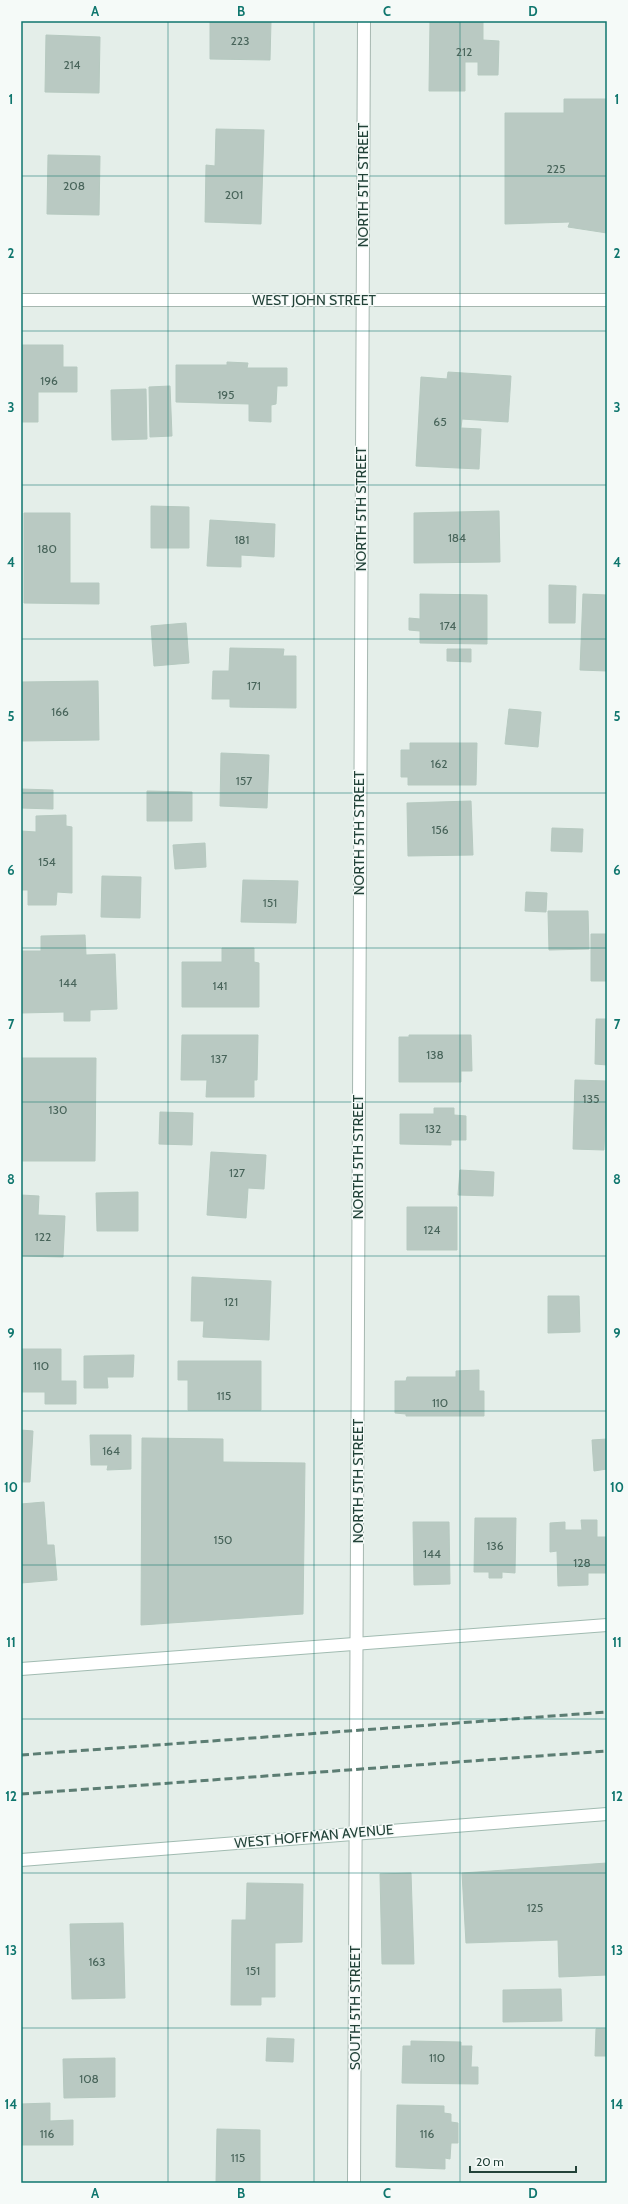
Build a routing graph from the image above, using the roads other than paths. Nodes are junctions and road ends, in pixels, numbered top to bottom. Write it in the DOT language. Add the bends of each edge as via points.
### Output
graph roads {
  1 [pos="364,21"];
  2 [pos="21,300"];
  3 [pos="607,300"];
  4 [pos="362,301"];
  5 [pos="607,1624"];
  6 [pos="358,1644"];
  7 [pos="21,1669"];
  8 [pos="607,1814"];
  9 [pos="356,1832"];
  10 [pos="21,1860"];
  11 [pos="354,2183"];
  1 -- 4 [label="street, NORTH 5TH STREET"];
  2 -- 4 [label="street, WEST JOHN STREET"];
  3 -- 4 [label="street, WEST JOHN STREET"];
  4 -- 6 [label="street, NORTH 5TH STREET"];
  5 -- 6 [label="street"];
  6 -- 7 [label="street"];
  6 -- 9 [label="street, NORTH 5TH STREET"];
  8 -- 9 [label="street, WEST HOFFMAN AVENUE"];
  9 -- 10 [label="street, WEST HOFFMAN AVENUE"];
  9 -- 11 [label="street, SOUTH 5TH STREET"];
}
